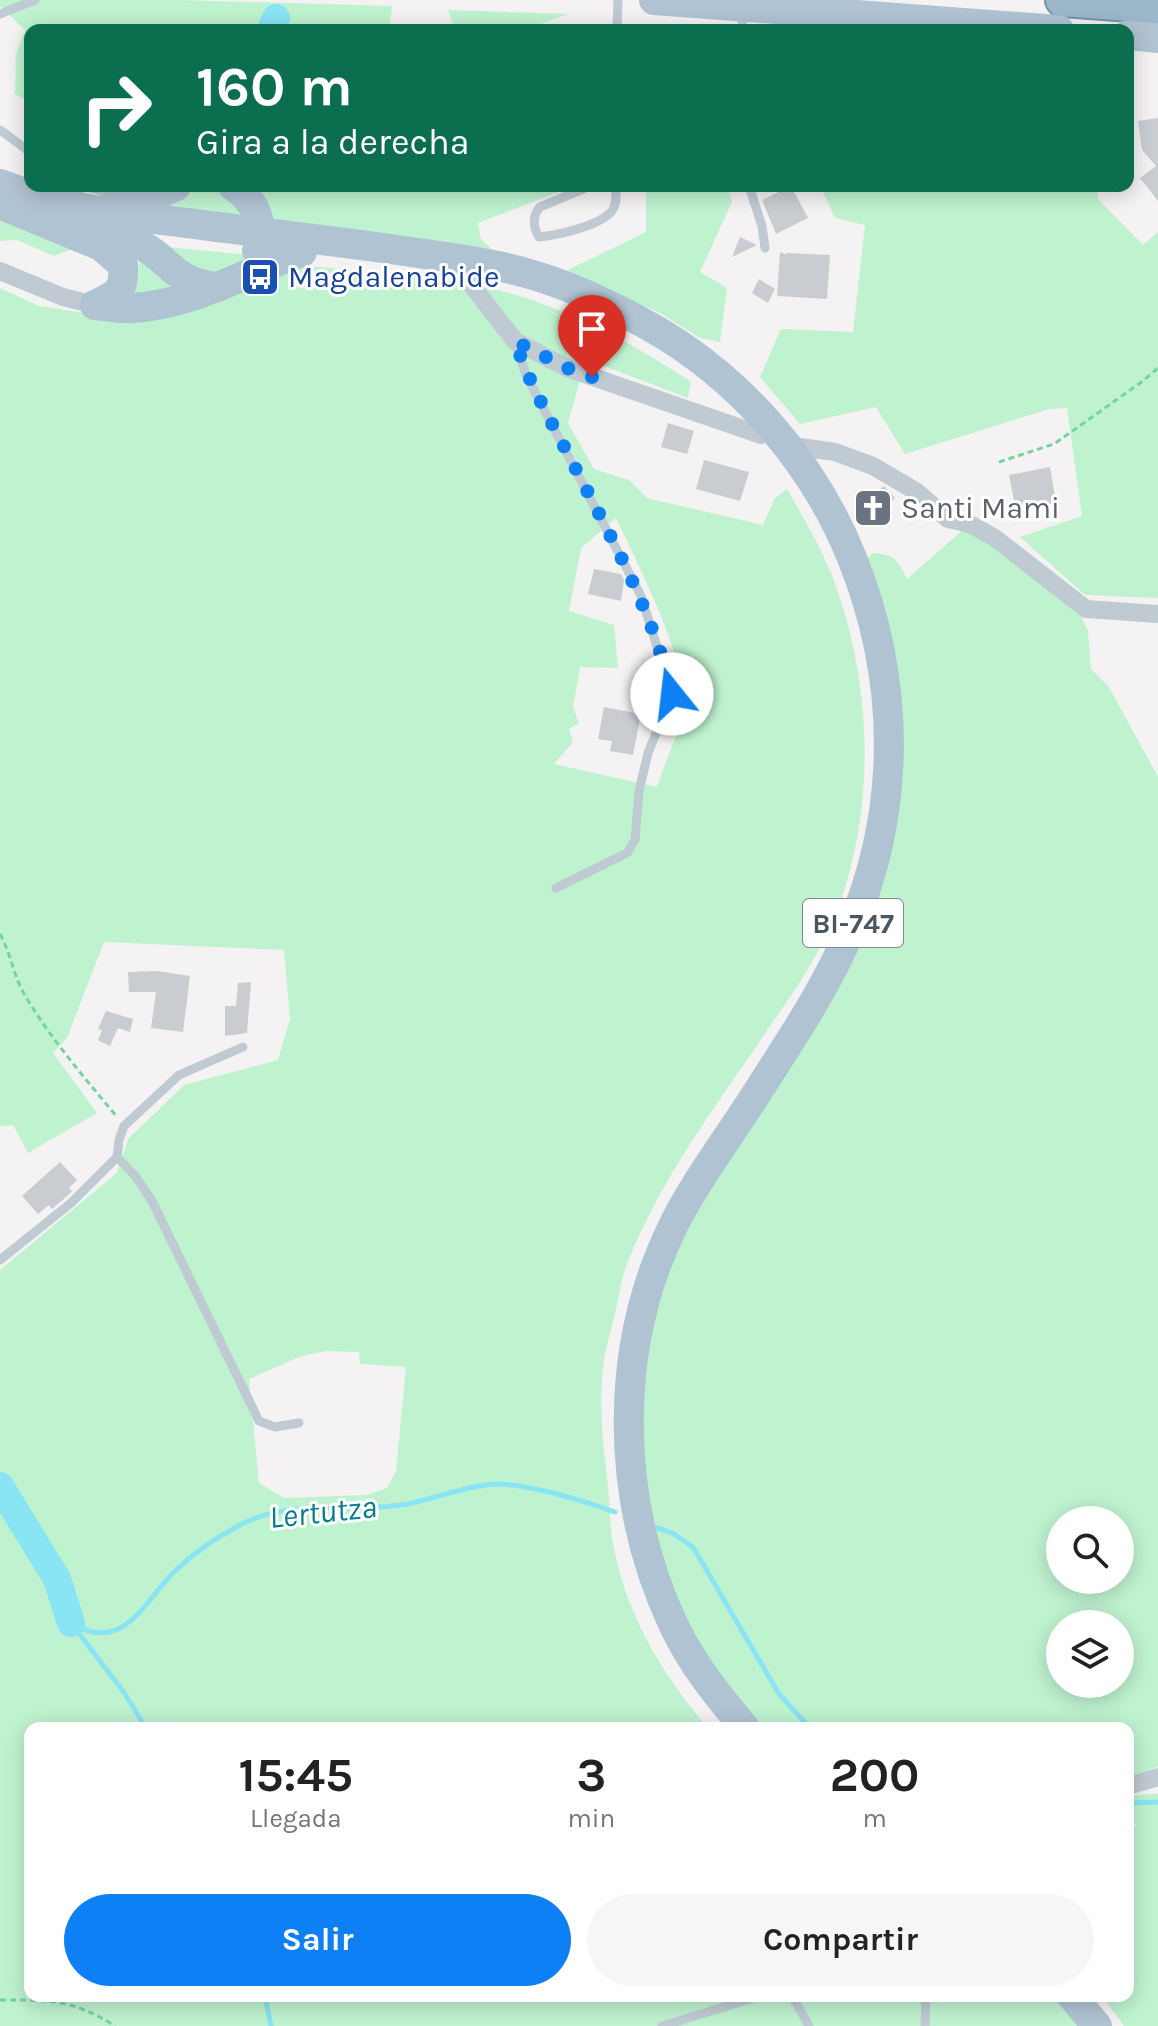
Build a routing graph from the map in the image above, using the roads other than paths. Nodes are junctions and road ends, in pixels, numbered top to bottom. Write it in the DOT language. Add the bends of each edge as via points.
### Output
graph roads {
  1 [pos="35,0"];
  2 [pos="618,0"];
  3 [pos="654,0"];
  4 [pos="1062,0"];
  5 [pos="1158,7"];
  6 [pos="0,14"];
  7 [pos="742,18"];
  8 [pos="617,24"];
  9 [pos="900,24"];
  10 [pos="1134,36"];
  11 [pos="1158,38"];
  12 [pos="0,130"];
  13 [pos="24,148"];
  14 [pos="0,184"];
  15 [pos="164,192"];
  16 [pos="240,192"];
  17 [pos="576,192"];
  18 [pos="616,192"];
  19 [pos="751,192"];
  20 [pos="82,197"];
  21 [pos="0,202"];
  22 [pos="43,222"];
  23 [pos="259,239"];
  24 [pos="765,248"];
  25 [pos="302,252"];
  26 [pos="0,271"];
  27 [pos="463,274"];
  28 [pos="225,283"];
  29 [pos="95,305"];
  30 [pos="515,341"];
  31 [pos="774,440"];
  32 [pos="1158,614"];
  33 [pos="556,888"];
  34 [pos="243,1047"];
  35 [pos="117,1157"];
  36 [pos="0,1260"];
  37 [pos="299,1423"];
  38 [pos="720,1722"];
  39 [pos="740,1722"];
  40 [pos="1158,1777"];
  41 [pos="1134,1784"];
  42 [pos="740,2002"];
  43 [pos="795,2002"];
  44 [pos="926,2002"];
  45 [pos="1077,2002"];
  46 [pos="1095,2002"];
  47 [pos="662,2026"];
  48 [pos="809,2026"];
  49 [pos="925,2026"];
  50 [pos="1097,2026"];
  51 [pos="1114,2026"];
  1 -- 6 [label="lane"];
  2 -- 8 [label="lane"];
  3 -- 7 [label="main road"];
  4 -- 5 [label="highway"];
  7 -- 9 [label="main road"];
  10 -- 11 [label="main road"];
  12 -- 13 [label="lane"];
  14 -- 20 [label="main road, BI-747" via="49,203"];
  15 -- 20 [label="main road" via="139,203"];
  16 -- 23 [label="main road" via="258,216"];
  17 -- 18 [label="lane" via="535,213 539,237 575,230 610,213"];
  19 -- 24 [label="lane"];
  20 -- 23 [label="main road, BI-747"];
  21 -- 22 [label="main road"];
  21 -- 23 [label="main road, BI-747" via="94,225"];
  22 -- 28 [label="main road" via="138,243 180,277 199,285"];
  22 -- 29 [label="main road" via="101,246 123,265 118,294"];
  23 -- 25 [label="main road, BI-747"];
  23 -- 28 [label="main road" via="253,259"];
  23 -- 31 [label="main road, BI-747" via="360,245 516,270 606,303 699,358 732,385"];
  25 -- 27 [label="main road, BI-747"];
  25 -- 28 [label="main road"];
  26 -- 29 [label="street"];
  27 -- 30 [label="street"];
  27 -- 31 [label="main road, BI-747" via="540,292 653,342 694,370"];
  28 -- 29 [label="main road" via="197,296 132,309"];
  30 -- 31 [label="street" via="567,368"];
  30 -- 33 [label="lane" via="526,375 641,596 672,694 648,753 635,840 627,853"];
  31 -- 32 [label="street" via="873,466 917,492 948,519 995,538 1086,609"];
  31 -- 38 [label="main road, BI-747" via="830,540 862,627 876,710 874,797 865,850 828,949 652,1239 635,1293 613,1419 618,1483 644,1588 664,1636"];
  31 -- 39 [label="main road, BI-747" via="815,487 844,537 878,635 891,738 881,838 850,933 788,1044 694,1189 660,1257 642,1316 628,1417 640,1530 676,1630 706,1682"];
  34 -- 35 [label="lane" via="179,1075 124,1126"];
  35 -- 36 [label="lane" via="71,1203"];
  35 -- 37 [label="lane" via="152,1201 259,1421 275,1427"];
  40 -- 41 [label="street"];
  42 -- 47 [label="lane"];
  43 -- 48 [label="lane"];
  44 -- 49 [label="lane"];
  45 -- 50 [label="main road"];
  46 -- 51 [label="main road"];
}
